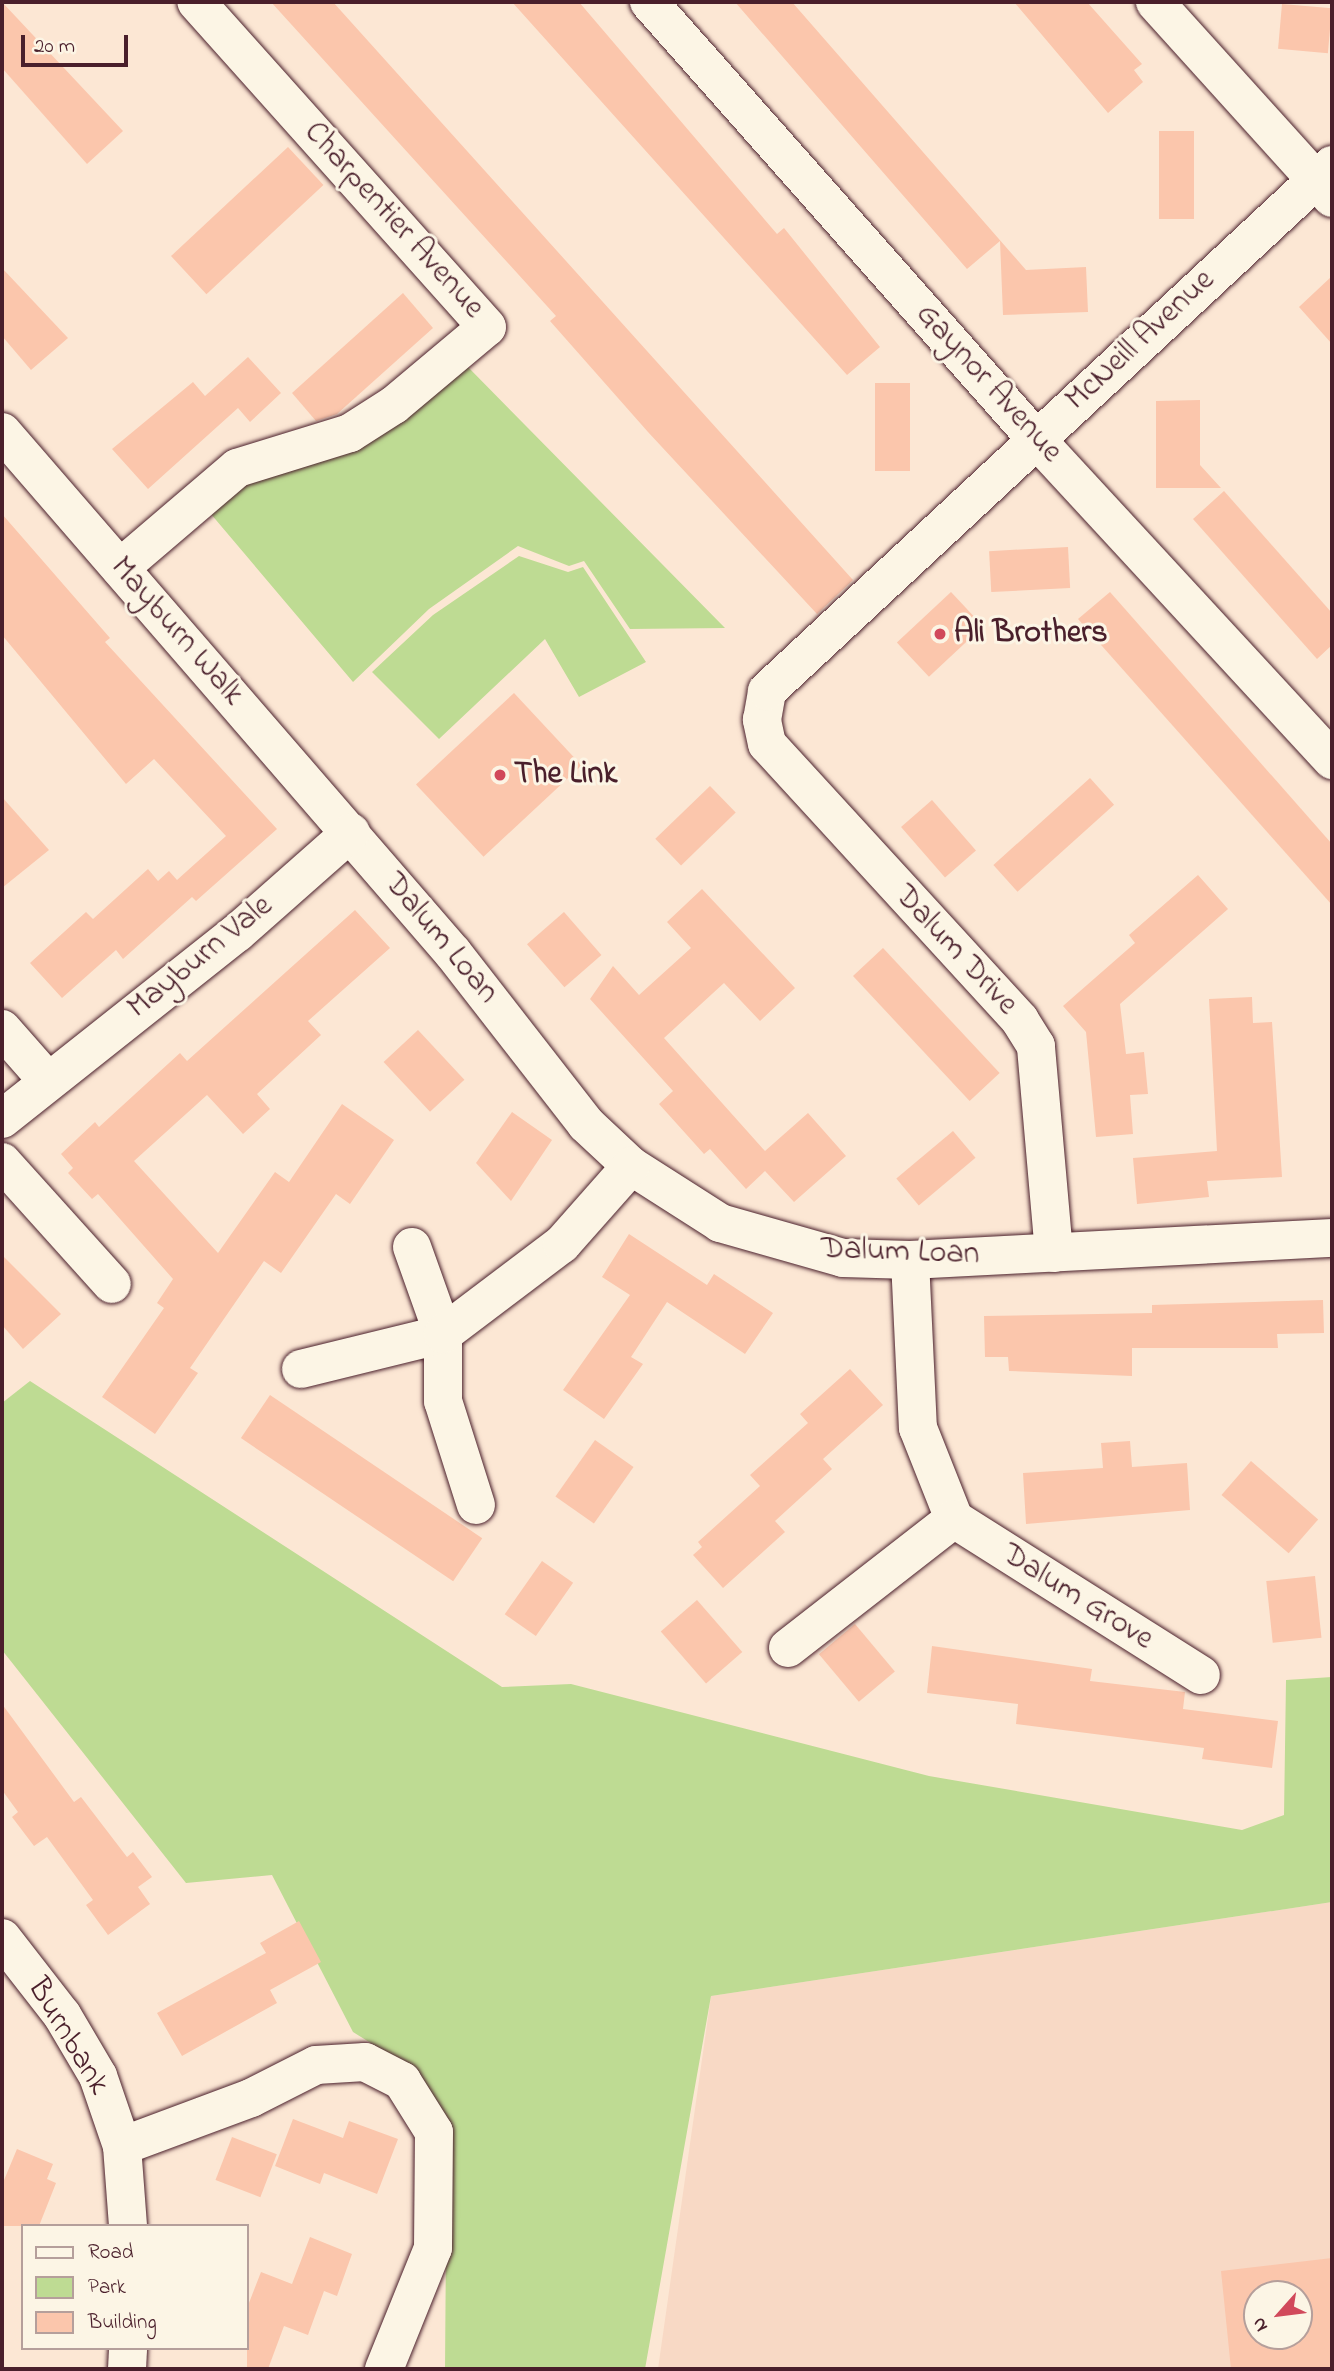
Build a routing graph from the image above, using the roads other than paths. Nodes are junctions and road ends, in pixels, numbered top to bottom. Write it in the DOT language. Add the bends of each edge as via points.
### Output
graph roads {
  1 [pos="196,2"];
  2 [pos="649,2"];
  3 [pos="1155,2"];
  4 [pos="1327,181"];
  5 [pos="2,432"];
  6 [pos="1036,439"];
  7 [pos="120,568"];
  8 [pos="767,691"];
  9 [pos="1332,760"];
  10 [pos="351,832"];
  11 [pos="2,1029"];
  12 [pos="46,1079"];
  13 [pos="2,1119"];
  14 [pos="2,1162"];
  15 [pos="631,1166"];
  16 [pos="1332,1238"];
  17 [pos="412,1247"];
  18 [pos="1054,1253"];
  19 [pos="910,1260"];
  20 [pos="112,1284"];
  21 [pos="443,1334"];
  22 [pos="300,1369"];
  23 [pos="476,1505"];
  24 [pos="954,1519"];
  25 [pos="788,1648"];
  26 [pos="1201,1675"];
  27 [pos="2,1938"];
  28 [pos="122,2146"];
  29 [pos="128,2224"];
  30 [pos="128,2350"];
  31 [pos="127,2369"];
  32 [pos="384,2369"];
  1 -- 7 [label="street, Charpentier Avenue" via="487,327 394,405 351,433 237,468"];
  2 -- 6 [label="street, Gaynor Avenue"];
  3 -- 4 [label="street"];
  4 -- 6 [label="street, McNeill Avenue"];
  5 -- 7 [label="street, Mayburn Walk"];
  6 -- 8 [label="street, McNeill Avenue"];
  6 -- 9 [label="street, Gaynor Avenue"];
  7 -- 10 [label="street, Mayburn Walk"];
  8 -- 18 [label="street, Dalum Drive" via="762,720 767,744 1020,1020 1036,1046"];
  10 -- 12 [label="street, Mayburn Vale" via="237,933"];
  10 -- 15 [label="street, Dalum Loan" via="500,1011 586,1124"];
  11 -- 12 [label="street"];
  12 -- 13 [label="street, Mayburn Vale"];
  14 -- 20 [label="street"];
  15 -- 19 [label="street, Dalum Loan" via="720,1223 779,1244 843,1258"];
  15 -- 21 [label="street" via="562,1244"];
  16 -- 18 [label="street, Dalum Loan"];
  17 -- 21 [label="street"];
  18 -- 19 [label="street, Dalum Loan"];
  19 -- 24 [label="street" via="918,1428"];
  21 -- 22 [label="street"];
  21 -- 23 [label="street" via="443,1401"];
  24 -- 25 [label="street"];
  24 -- 26 [label="street, Dalum Grove"];
  27 -- 28 [label="street, Burnbank" via="62,2015 99,2076"];
  28 -- 29 [label="street, Burnbank"];
  28 -- 32 [label="street" via="251,2098 316,2065 365,2062 402,2081 434,2132 433,2248"];
  30 -- 31 [label="street"];
}
